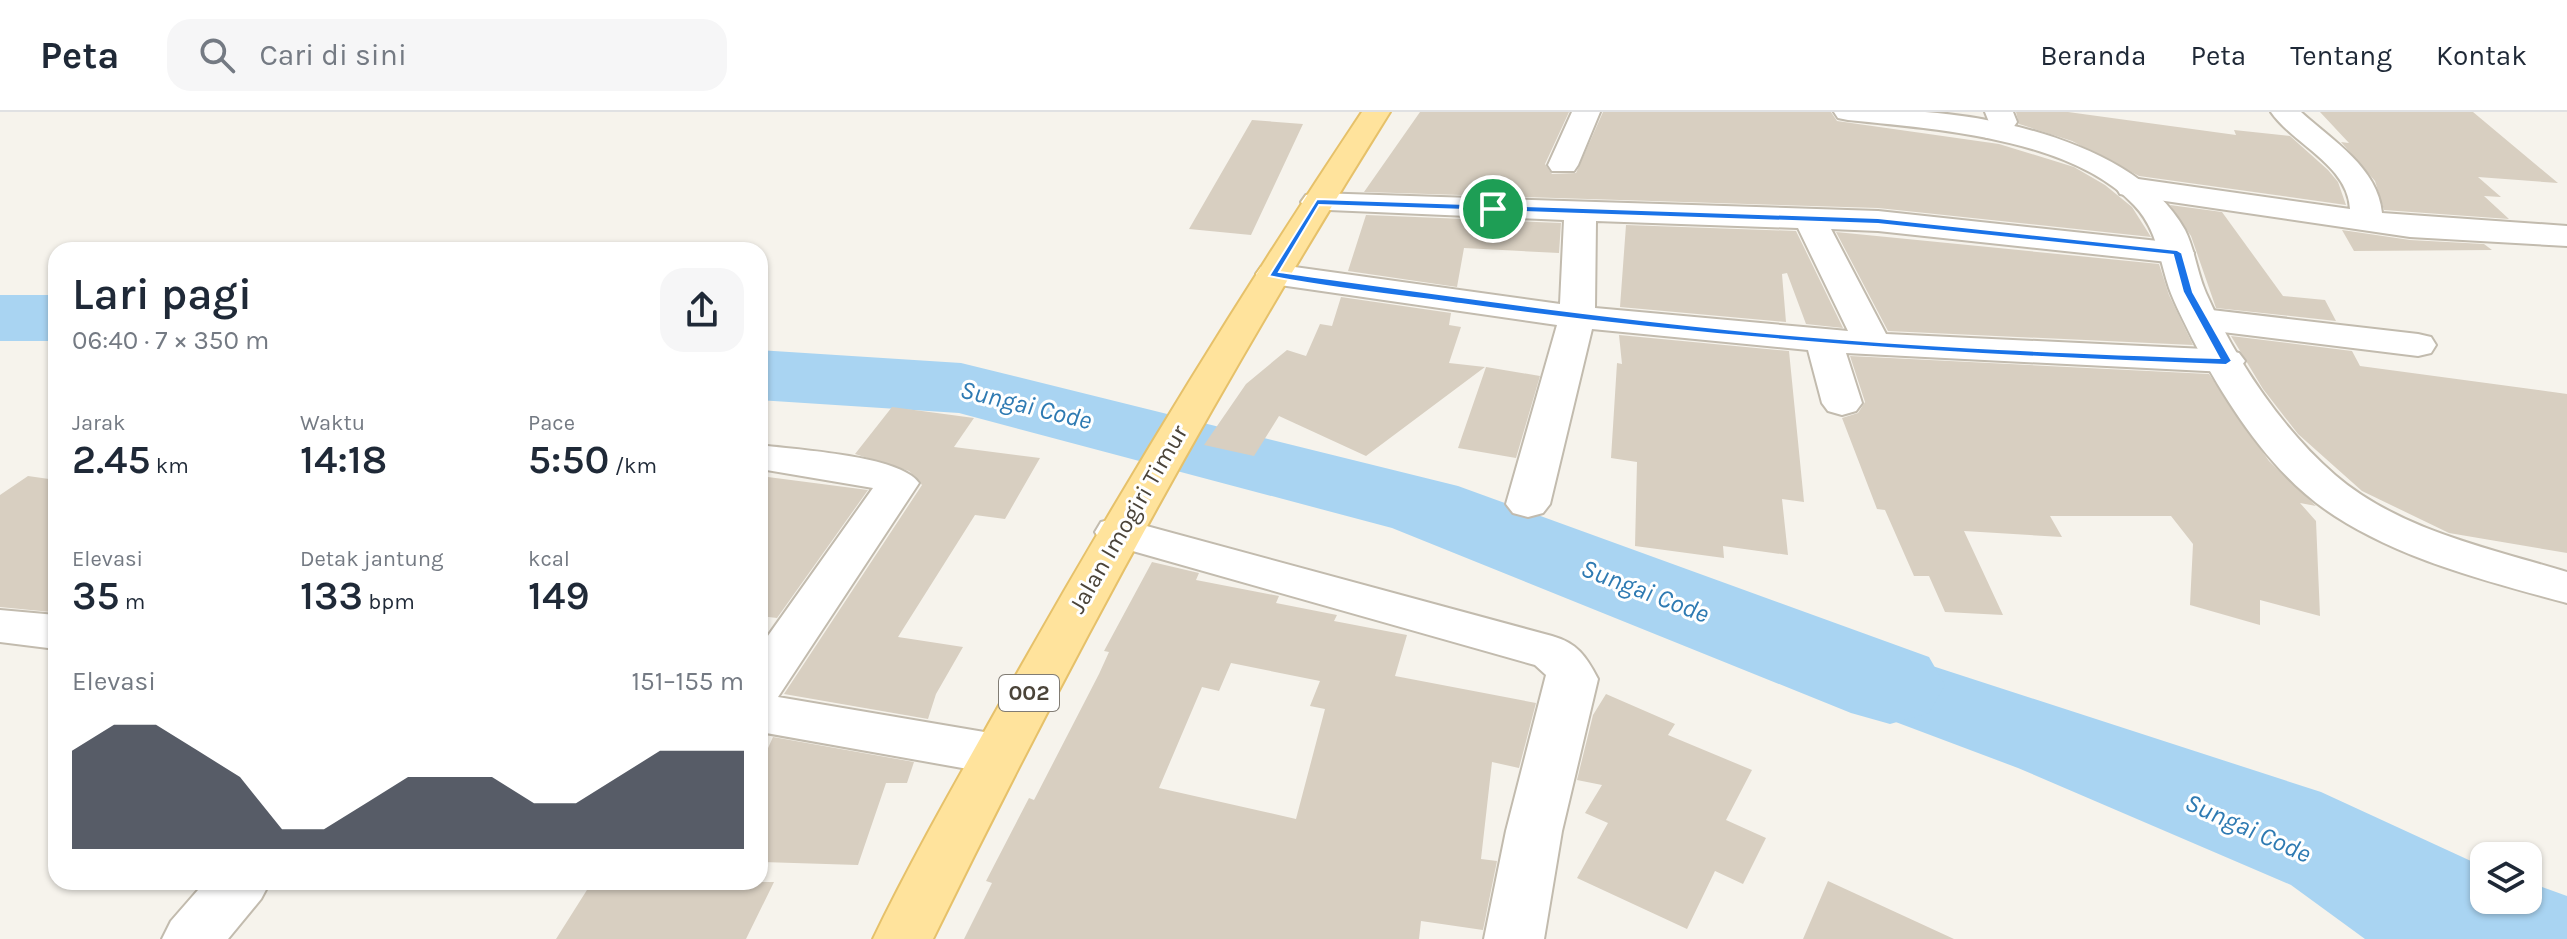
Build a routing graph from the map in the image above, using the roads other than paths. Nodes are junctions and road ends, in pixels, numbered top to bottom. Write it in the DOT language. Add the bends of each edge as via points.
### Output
graph roads {
  1 [pos="1376,112"];
  2 [pos="1586,112"];
  3 [pos="1848,112"];
  4 [pos="2285,112"];
  5 [pos="1884,114"];
  6 [pos="1998,122"];
  7 [pos="1563,165"];
  8 [pos="2131,187"];
  9 [pos="1317,202"];
  10 [pos="1580,213"];
  11 [pos="1810,219"];
  12 [pos="2367,221"];
  13 [pos="2567,236"];
  14 [pos="2177,253"];
  15 [pos="1273,274"];
  16 [pos="1577,317"];
  17 [pos="2203,320"];
  18 [pos="1824,341"];
  19 [pos="1873,344"];
  20 [pos="2418,345"];
  21 [pos="2226,361"];
  22 [pos="1842,403"];
  23 [pos="768,458"];
  24 [pos="1528,504"];
  25 [pos="1117,532"];
  26 [pos="2567,588"];
  27 [pos="0,626"];
  28 [pos="48,631"];
  29 [pos="768,673"];
  30 [pos="768,714"];
  31 [pos="996,754"];
  32 [pos="234,890"];
  33 [pos="192,939"];
  34 [pos="903,939"];
  35 [pos="1514,939"];
  1 -- 9 [label="main road, Jalan Imogiri Timur / 002"];
  2 -- 7 [label="street"];
  3 -- 5 [label="street"];
  4 -- 12 [label="street" via="2352,173 2365,195"];
  5 -- 6 [label="street"];
  6 -- 8 [label="street"];
  8 -- 12 [label="street"];
  8 -- 14 [label="street" via="2168,227"];
  9 -- 10 [label="street"];
  9 -- 15 [label="main road, Jalan Imogiri Timur / 002"];
  10 -- 11 [label="street"];
  10 -- 16 [label="street"];
  11 -- 14 [label="street" via="1965,228"];
  11 -- 19 [label="street"];
  12 -- 13 [label="street"];
  14 -- 17 [label="street"];
  15 -- 16 [label="street"];
  15 -- 25 [label="main road, Jalan Imogiri Timur / 002"];
  16 -- 18 [label="street"];
  16 -- 24 [label="street"];
  17 -- 20 [label="street"];
  17 -- 21 [label="street"];
  18 -- 19 [label="street"];
  18 -- 22 [label="street"];
  19 -- 21 [label="street"];
  21 -- 26 [label="street" via="2289,454 2343,503 2413,537"];
  23 -- 29 [label="street" via="898,483"];
  25 -- 31 [label="main road, Jalan Imogiri Timur / 002"];
  25 -- 35 [label="street" via="1552,653 1566,665 1573,679 1534,831"];
  27 -- 28 [label="street"];
  30 -- 31 [label="street"];
  31 -- 34 [label="main road, Jalan Imogiri Timur / 002"];
  32 -- 33 [label="street"];
}
